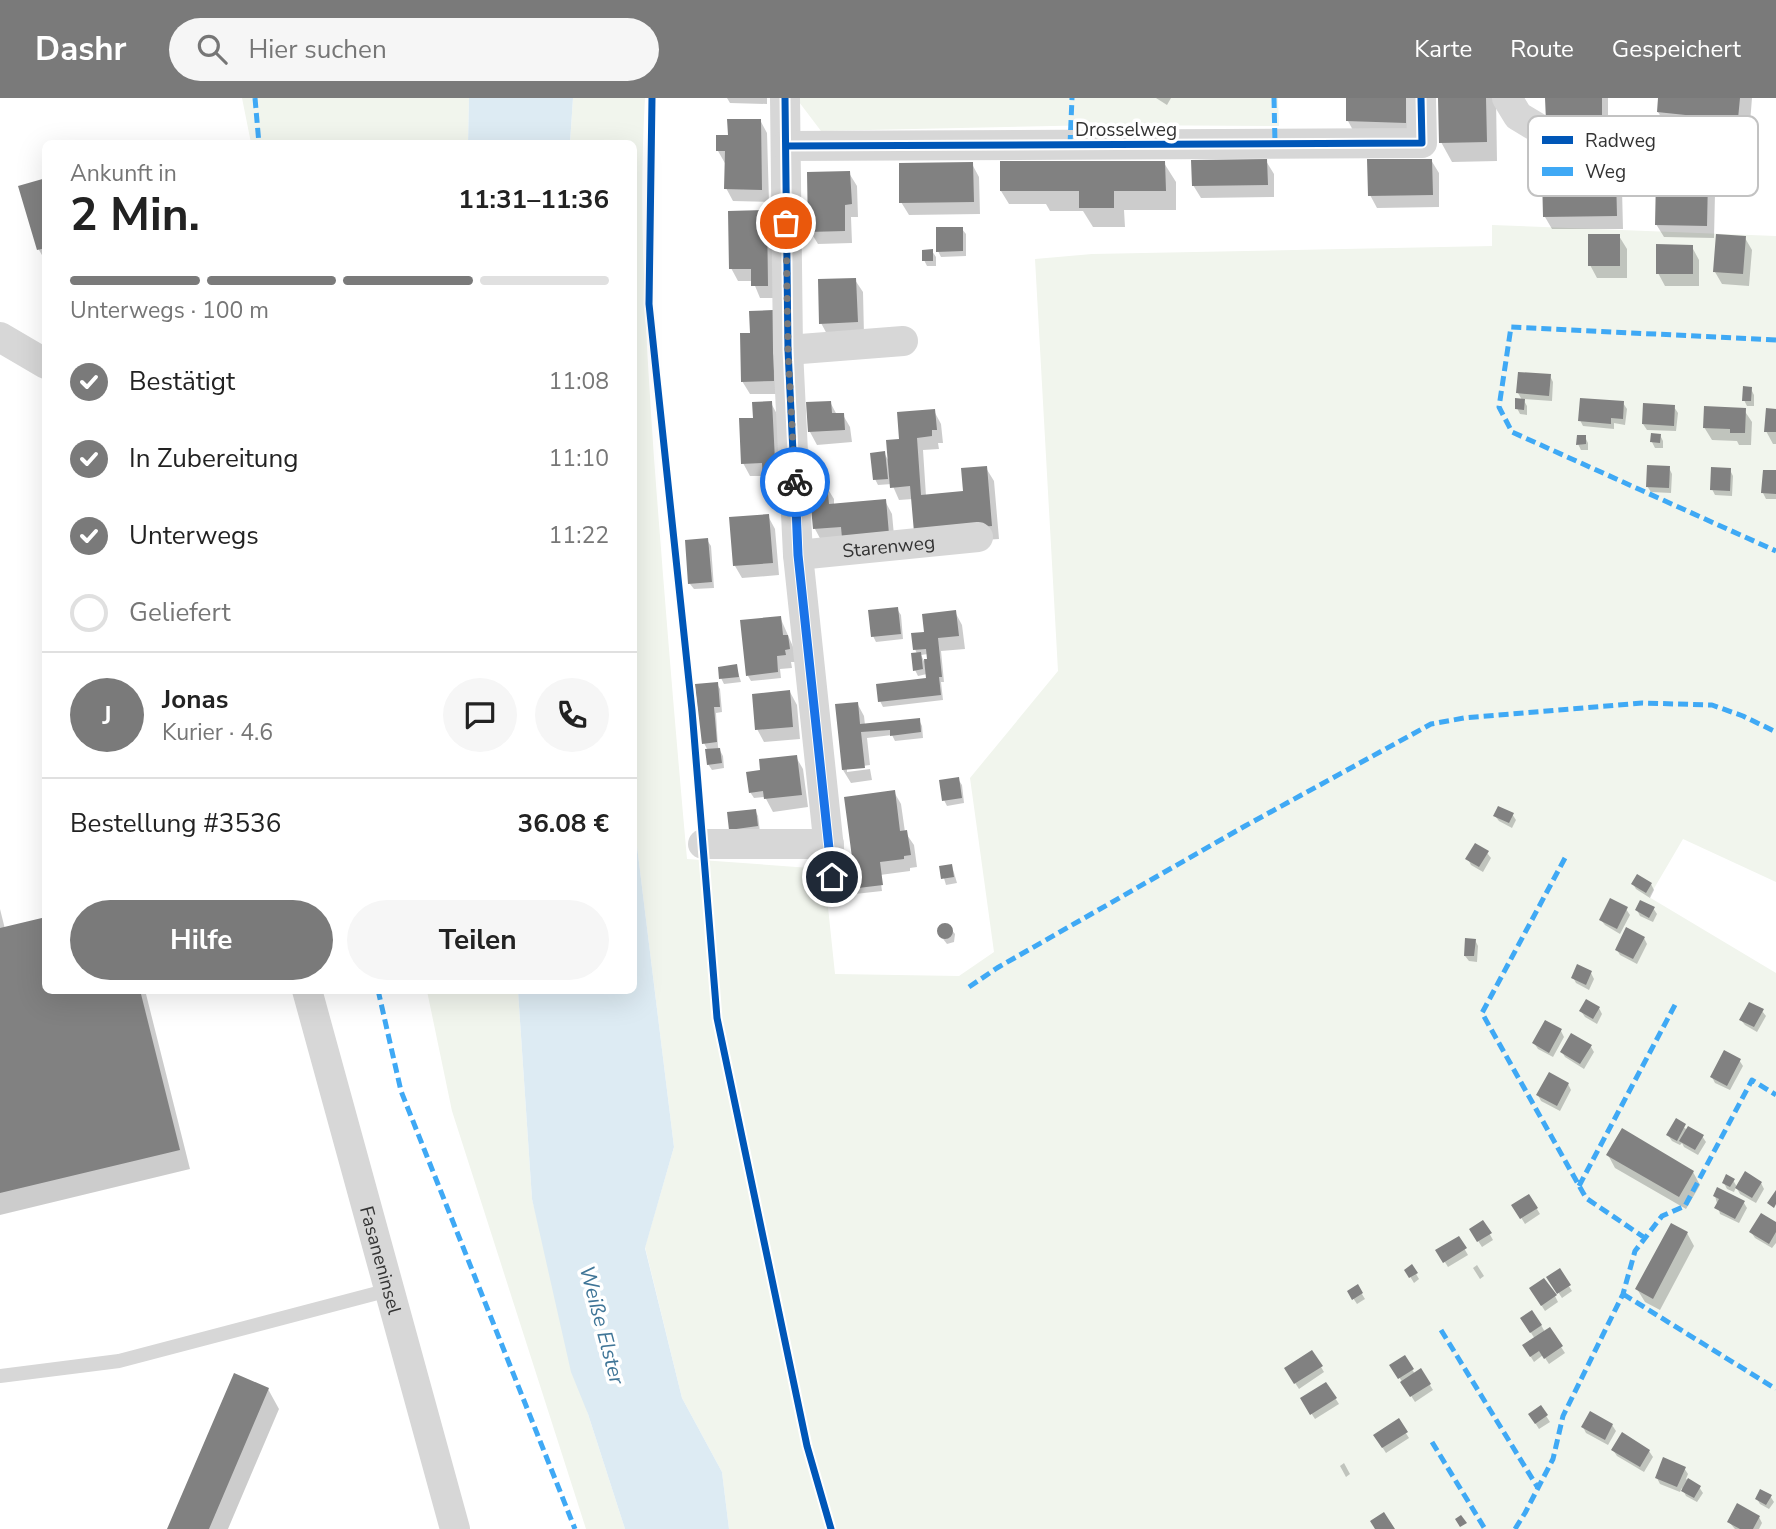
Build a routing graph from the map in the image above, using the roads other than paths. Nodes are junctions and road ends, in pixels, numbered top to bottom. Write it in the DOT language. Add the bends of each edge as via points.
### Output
graph roads {
  1 [pos="785,98"];
  2 [pos="1421,98"];
  3 [pos="1507,98"];
  4 [pos="1528,122"];
  5 [pos="786,146"];
  6 [pos="0,337"];
  7 [pos="903,341"];
  8 [pos="788,350"];
  9 [pos="42,362"];
  10 [pos="978,537"];
  11 [pos="798,555"];
  12 [pos="703,844"];
  13 [pos="829,844"];
  14 [pos="832,877"];
  15 [pos="308,994"];
  16 [pos="388,1290"];
  17 [pos="0,1376"];
  18 [pos="455,1529"];
  1 -- 5 [label="street"];
  2 -- 5 [label="street, Drosselweg" via="1422,143"];
  3 -- 4 [label="street" via="1518,116"];
  5 -- 8 [label="street"];
  6 -- 9 [label="street"];
  7 -- 8 [label="street"];
  8 -- 11 [label="street"];
  10 -- 11 [label="street, Starenweg"];
  11 -- 13 [label="street"];
  12 -- 13 [label="street"];
  13 -- 14 [label="street"];
  15 -- 16 [label="street, Fasaneninsel"];
  16 -- 17 [label="lane" via="119,1362"];
  16 -- 18 [label="street, Fasaneninsel"];
}
